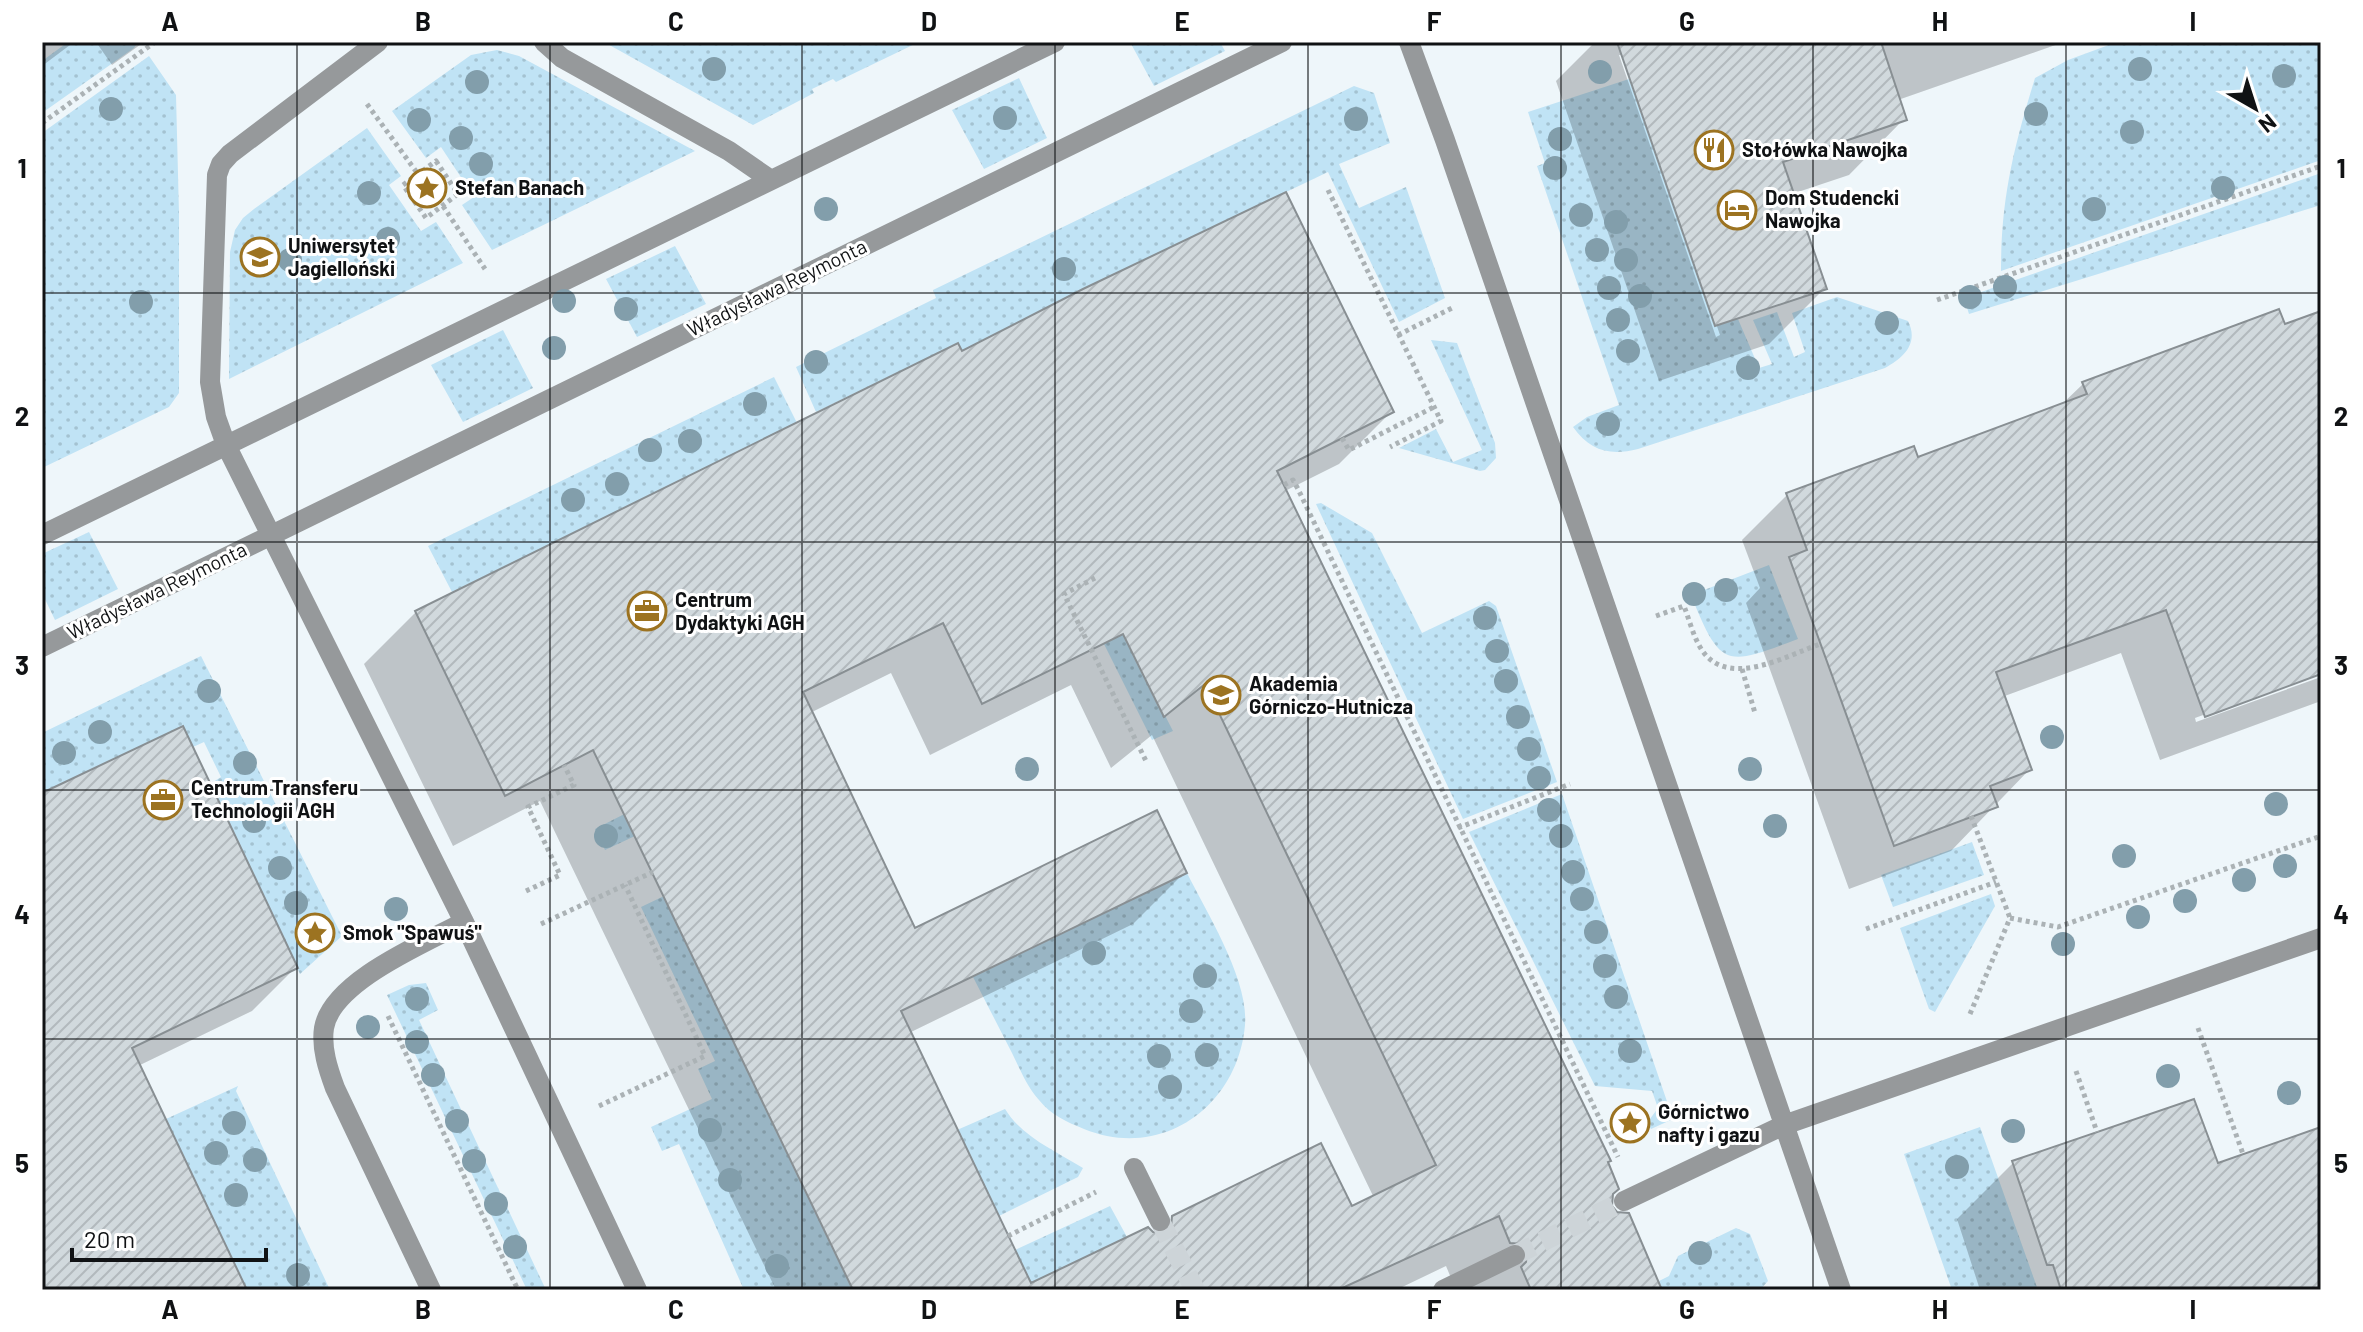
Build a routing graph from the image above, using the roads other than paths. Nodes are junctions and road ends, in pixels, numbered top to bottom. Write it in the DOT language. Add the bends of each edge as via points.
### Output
graph roads {
  1 [pos="378,42"];
  2 [pos="544,42"];
  3 [pos="1055,42"];
  4 [pos="1282,42"];
  5 [pos="1409,42"];
  6 [pos="771,180"];
  7 [pos="226,445"];
  8 [pos="42,535"];
  9 [pos="272,535"];
  10 [pos="42,647"];
  11 [pos="464,922"];
  12 [pos="2321,938"];
  13 [pos="1784,1125"];
  14 [pos="1134,1168"];
  15 [pos="1624,1201"];
  16 [pos="1160,1221"];
  17 [pos="1515,1255"];
  18 [pos="431,1290"];
  19 [pos="637,1290"];
  20 [pos="1443,1290"];
  21 [pos="1841,1290"];
  1 -- 7 [label="street, Władysława Reymonta" via="221,164 210,382"];
  2 -- 6 [label="street" via="575,66"];
  3 -- 6 [label="street"];
  4 -- 9 [label="street, Władysława Reymonta"];
  5 -- 13 [label="street"];
  6 -- 7 [label="street"];
  7 -- 8 [label="street"];
  7 -- 9 [label="street, Władysława Reymonta"];
  9 -- 10 [label="street, Władysława Reymonta"];
  9 -- 11 [label="street"];
  11 -- 18 [label="street" via="356,982 334,1003 324,1025 325,1055 335,1088"];
  11 -- 19 [label="street"];
  12 -- 13 [label="street"];
  13 -- 15 [label="street"];
  13 -- 21 [label="street"];
  14 -- 16 [label="street"];
  17 -- 20 [label="street"];
}
